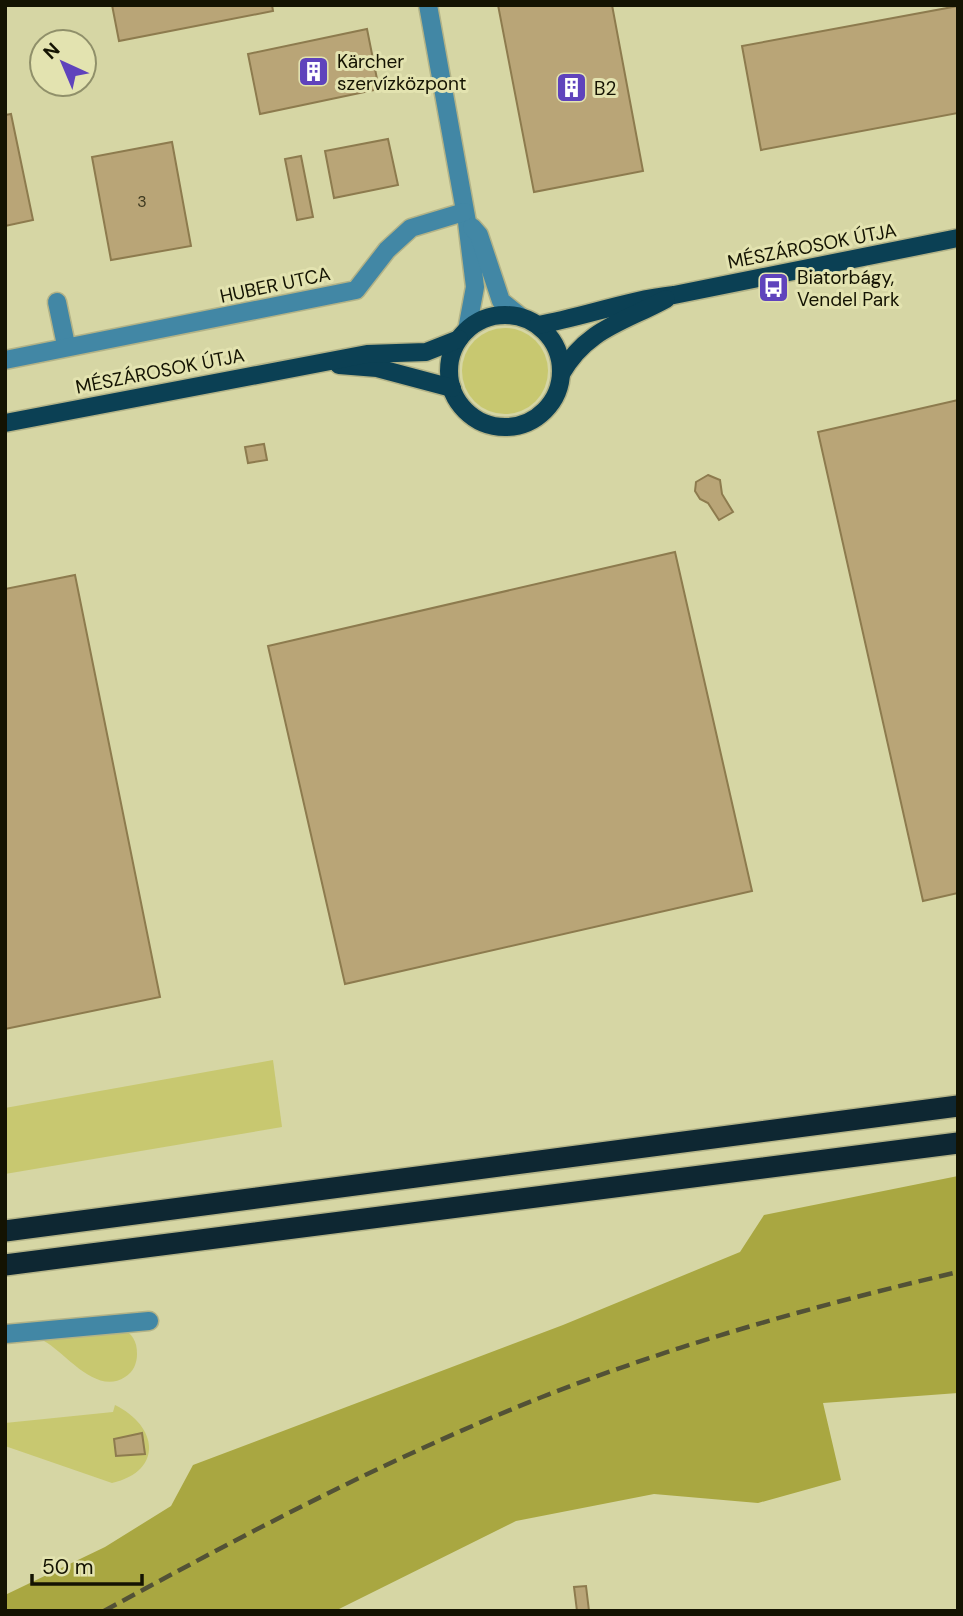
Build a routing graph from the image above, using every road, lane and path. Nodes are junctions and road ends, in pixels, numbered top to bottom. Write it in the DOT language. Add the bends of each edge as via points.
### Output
graph roads {
  1 [pos="428,5"];
  2 [pos="466,217"];
  3 [pos="958,239"];
  4 [pos="674,295"];
  5 [pos="57,302"];
  6 [pos="521,317"];
  7 [pos="538,325"];
  8 [pos="463,334"];
  9 [pos="66,345"];
  10 [pos="5,360"];
  11 [pos="324,364"];
  12 [pos="561,374"];
  13 [pos="452,388"];
  14 [pos="5,423"];
  15 [pos="958,1106"];
  16 [pos="958,1143"];
  17 [pos="5,1231"];
  18 [pos="5,1265"];
  19 [pos="149,1321"];
  20 [pos="5,1334"];
  1 -- 2 [label="street"];
  2 -- 6 [label="street" via="479,235 501,301"];
  2 -- 8 [label="street" via="475,287"];
  2 -- 9 [label="street, HUBER UTCA" via="411,228 356,290"];
  3 -- 4 [label="main road, MÉSZÁROSOK ÚTJA"];
  4 -- 7 [label="main road, MÉSZÁROSOK ÚTJA" via="636,299"];
  4 -- 12 [label="main road, MÉSZÁROSOK ÚTJA" via="597,332 571,356"];
  5 -- 9 [label="street"];
  6 -- 7 [label="main road"];
  6 -- 8 [label="main road, MÉSZÁROSOK ÚTJA" via="498,315"];
  7 -- 12 [label="main road" via="556,347"];
  8 -- 11 [label="main road, MÉSZÁROSOK ÚTJA" via="426,352 367,354"];
  8 -- 13 [label="main road" via="450,362"];
  9 -- 10 [label="street, HUBER UTCA"];
  11 -- 13 [label="main road, MÉSZÁROSOK ÚTJA" via="377,368"];
  11 -- 14 [label="main road, MÉSZÁROSOK ÚTJA"];
  12 -- 13 [label="main road, MÉSZÁROSOK ÚTJA" via="555,395 540,414 508,427 476,419"];
  15 -- 17 [label="highway"];
  16 -- 18 [label="highway"];
  19 -- 20 [label="street"];
}
